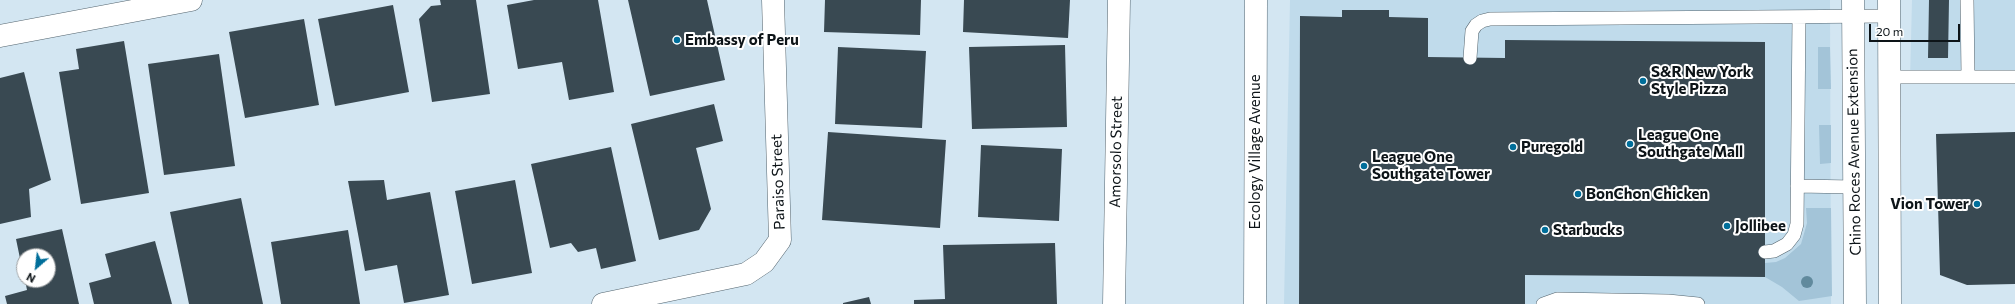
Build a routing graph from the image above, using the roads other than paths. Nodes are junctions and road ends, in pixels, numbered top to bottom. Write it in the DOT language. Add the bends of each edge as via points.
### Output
graph roads {
  1 [pos="191,0"];
  2 [pos="773,0"];
  3 [pos="1119,0"];
  4 [pos="1256,0"];
  5 [pos="1967,0"];
  6 [pos="1853,8"];
  7 [pos="1889,8"];
  8 [pos="1799,16"];
  9 [pos="0,36"];
  10 [pos="1470,58"];
  11 [pos="1968,76"];
  12 [pos="1889,77"];
  13 [pos="2015,77"];
  14 [pos="1797,186"];
  15 [pos="1854,187"];
  16 [pos="1765,252"];
  17 [pos="603,304"];
  18 [pos="1114,304"];
  19 [pos="1255,304"];
  20 [pos="1543,304"];
  21 [pos="1698,304"];
  22 [pos="1855,304"];
  23 [pos="1890,304"];
  1 -- 9 [label="street"];
  2 -- 17 [label="street, Paraiso Street" via="780,240 764,262 746,274"];
  3 -- 18 [label="street, Amorsolo Street"];
  4 -- 19 [label="street, Ecology Village Avenue"];
  5 -- 11 [label="lane"];
  6 -- 7 [label="lane"];
  6 -- 8 [label="lane"];
  6 -- 15 [label="street, Chino Roces Avenue Extension"];
  7 -- 12 [label="street"];
  8 -- 10 [label="lane" via="1490,19 1476,25 1472,31"];
  8 -- 14 [label="lane"];
  11 -- 12 [label="lane"];
  11 -- 13 [label="lane"];
  12 -- 23 [label="street"];
  14 -- 15 [label="lane"];
  14 -- 16 [label="lane" via="1797,224 1794,235 1780,249"];
  15 -- 22 [label="street, Chino Roces Avenue Extension"];
  20 -- 21 [label="lane" via="1557,299 1668,300"];
}
